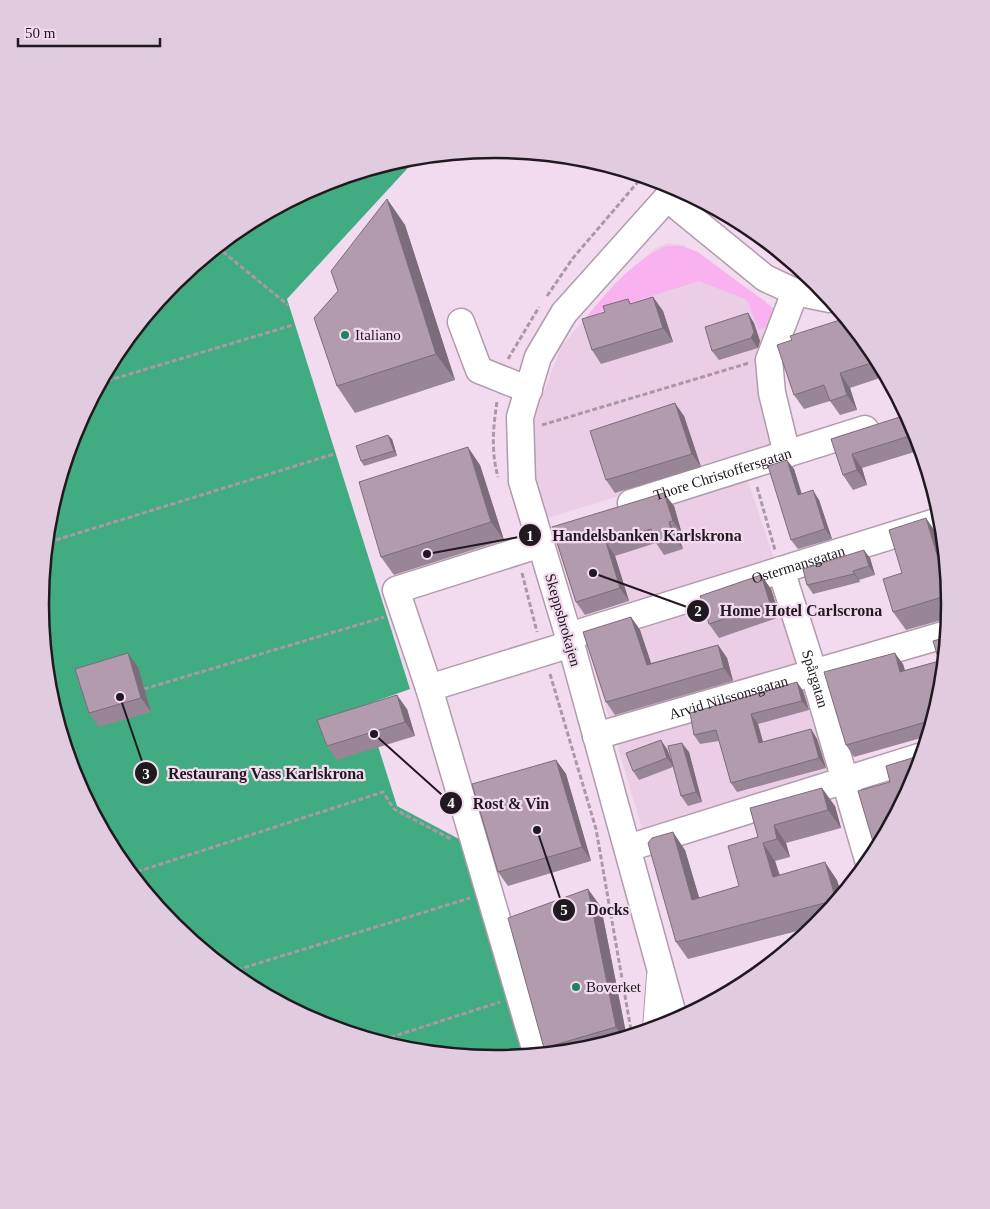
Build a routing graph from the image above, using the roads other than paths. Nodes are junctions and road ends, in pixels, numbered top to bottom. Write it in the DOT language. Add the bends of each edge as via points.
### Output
graph roads {
  1 [pos="670,194"];
  2 [pos="674,196"];
  3 [pos="795,292"];
  4 [pos="818,297"];
  5 [pos="461,322"];
  6 [pos="529,390"];
  7 [pos="889,422"];
  8 [pos="787,454"];
  9 [pos="612,509"];
  10 [pos="565,523"];
  11 [pos="934,523"];
  12 [pos="539,538"];
  13 [pos="781,570"];
  14 [pos="940,636"];
  15 [pos="570,640"];
  16 [pos="814,674"];
  17 [pos="429,688"];
  18 [pos="596,736"];
  19 [pos="914,759"];
  20 [pos="844,781"];
  21 [pos="628,848"];
  22 [pos="866,852"];
  23 [pos="661,976"];
  24 [pos="673,1014"];
  25 [pos="658,1020"];
  26 [pos="535,1049"];
  1 -- 6 [label="street, Skeppsbrokajen" via="564,313 538,357"];
  2 -- 3 [label="street" via="765,278"];
  3 -- 4 [label="street"];
  3 -- 8 [label="street" via="769,360 772,393"];
  5 -- 6 [label="street" via="479,370"];
  6 -- 12 [label="street, Skeppsbrokajen" via="520,417 522,481"];
  7 -- 8 [label="street, Thore Christoffersgatan"];
  8 -- 9 [label="street, Thore Christoffersgatan"];
  10 -- 12 [label="street"];
  11 -- 13 [label="street, Ostermansgatan"];
  12 -- 15 [label="street, Skeppsbrokajen"];
  12 -- 17 [label="street" via="396,590"];
  13 -- 15 [label="street, Ostermansgatan"];
  13 -- 16 [label="street, Spårgatan"];
  14 -- 16 [label="street, Arvid Nilssonsgatan"];
  15 -- 17 [label="street, Ostermansgatan"];
  15 -- 18 [label="street, Skeppsbrokajen"];
  16 -- 18 [label="street, Arvid Nilssonsgatan"];
  16 -- 20 [label="street, Spårgatan"];
  17 -- 26 [label="street"];
  18 -- 21 [label="street, Skeppsbrokajen"];
  19 -- 20 [label="street"];
  20 -- 21 [label="street"];
  20 -- 22 [label="street, Spårgatan"];
  21 -- 23 [label="street, Skeppsbrokajen"];
  23 -- 24 [label="street, Skeppsbrokajen"];
  23 -- 25 [label="main road"];
}
